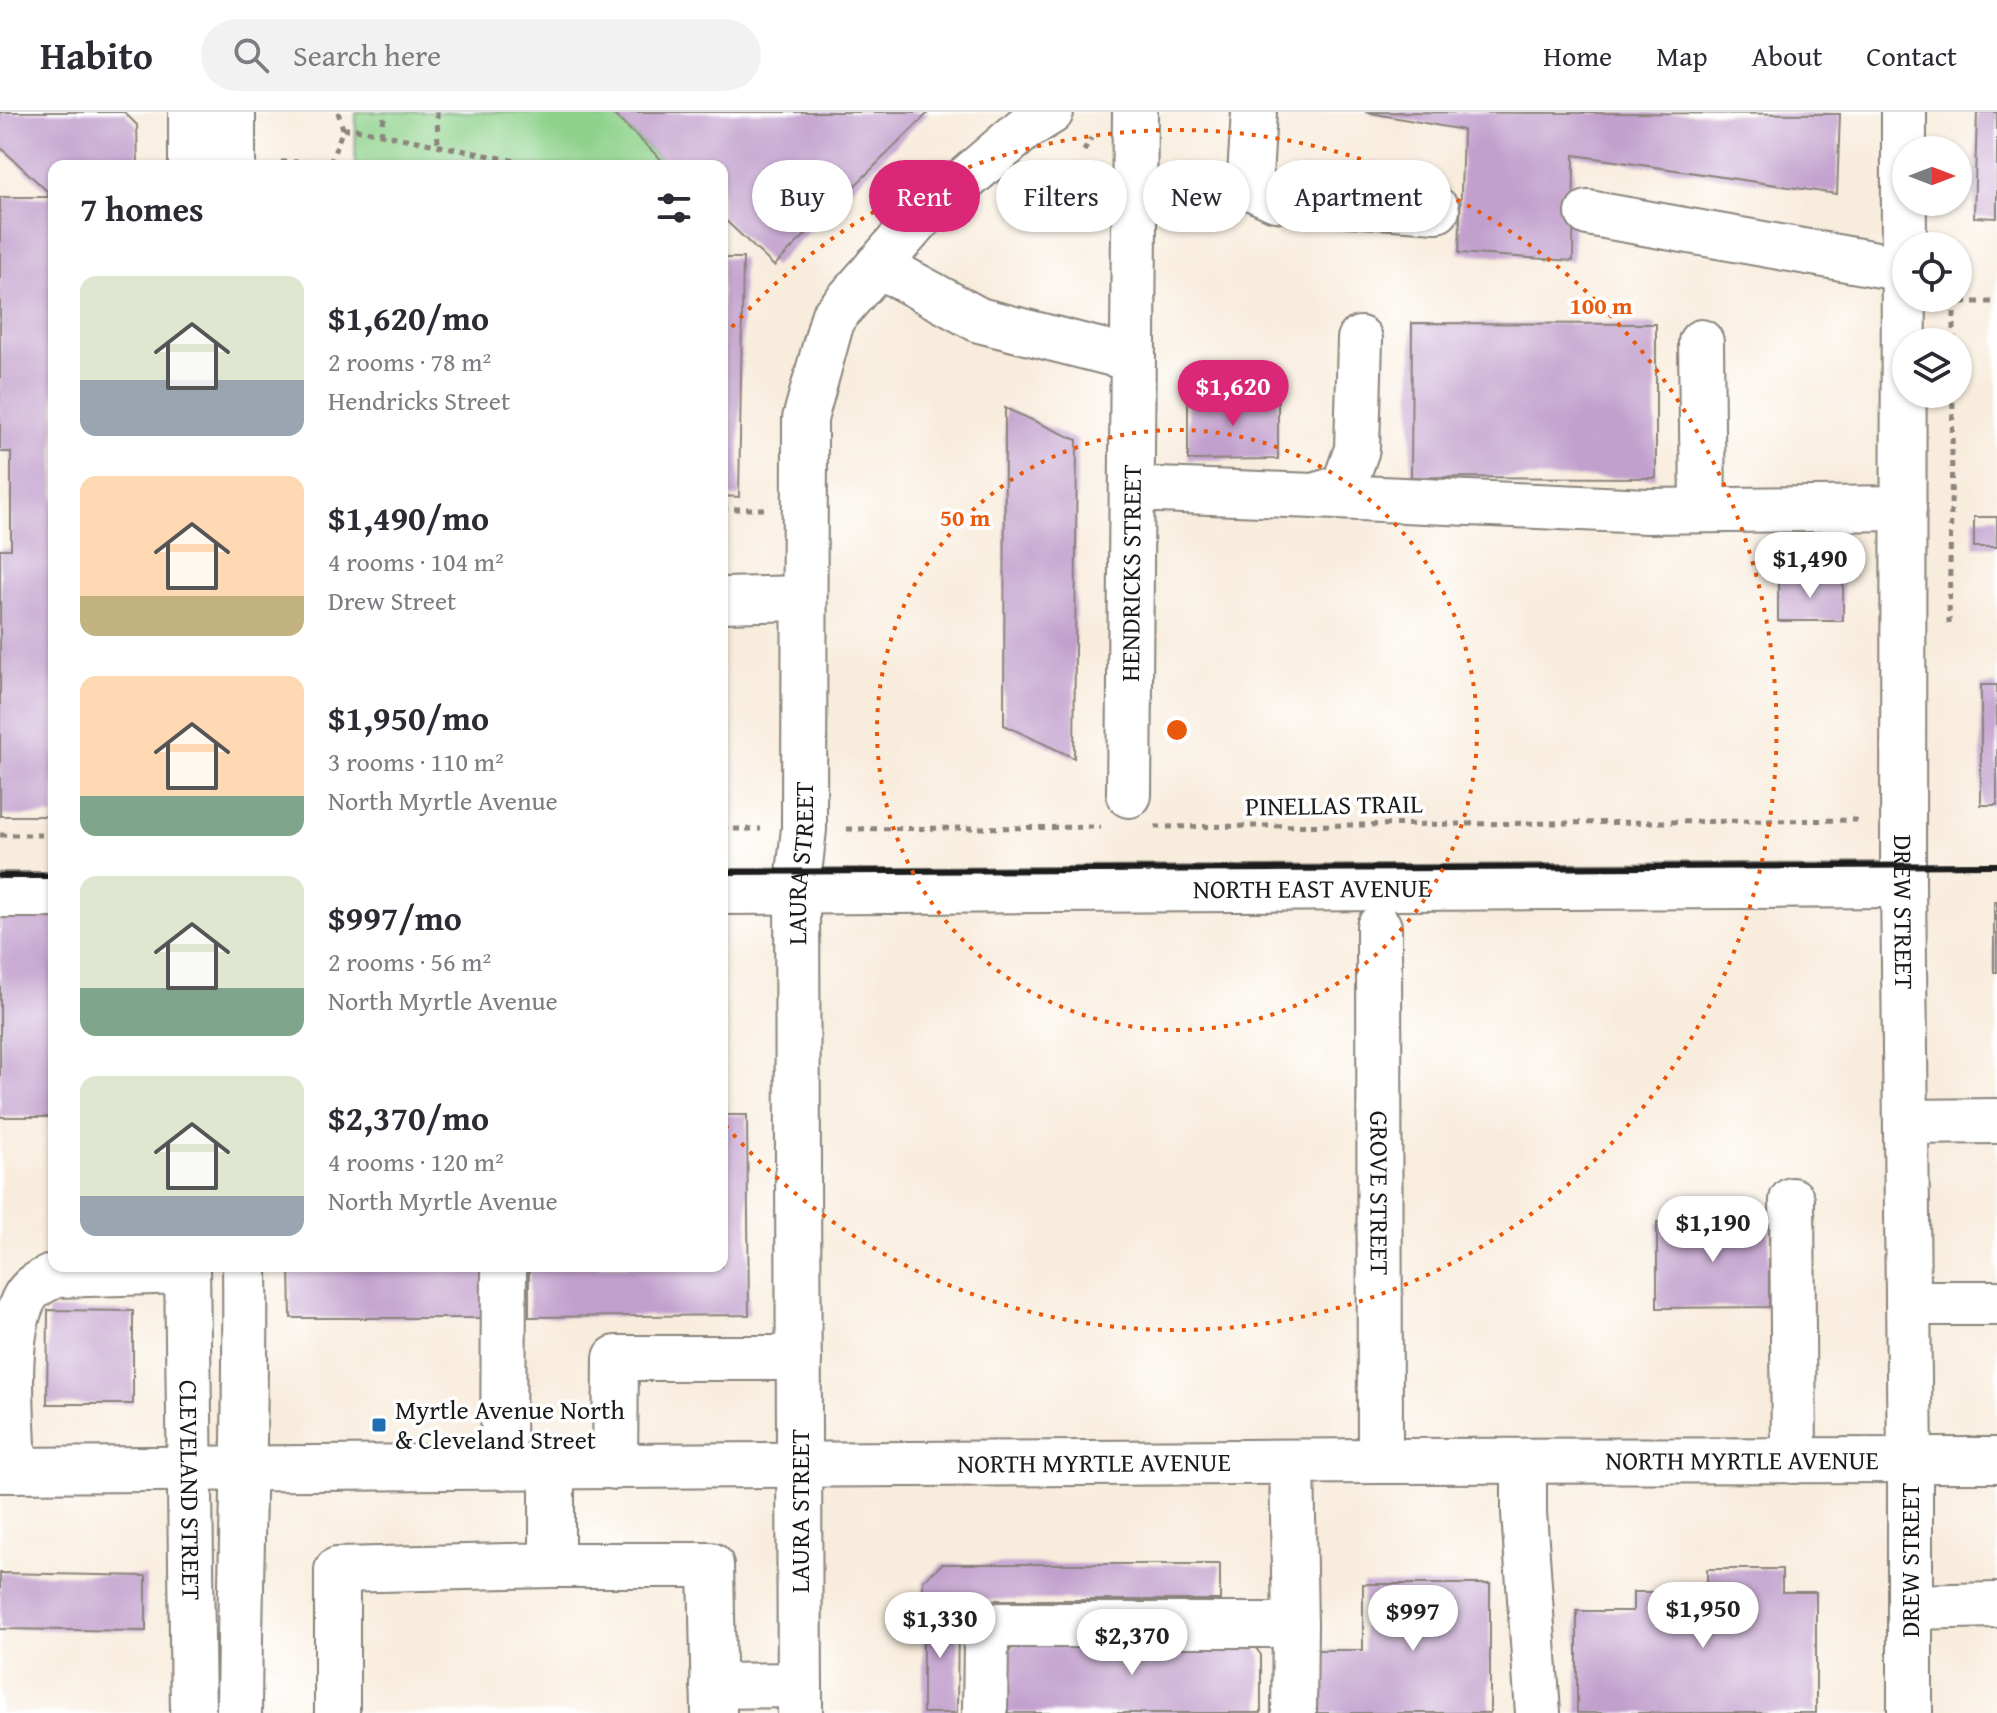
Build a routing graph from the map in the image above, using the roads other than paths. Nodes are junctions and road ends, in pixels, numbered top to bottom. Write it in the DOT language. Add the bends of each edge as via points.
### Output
graph roads {
  1 [pos="191,112"];
  2 [pos="233,112"];
  3 [pos="1051,112"];
  4 [pos="1135,112"];
  5 [pos="1254,112"];
  6 [pos="1904,112"];
  7 [pos="191,160"];
  8 [pos="233,160"];
  9 [pos="1266,195"];
  10 [pos="1588,213"];
  11 [pos="1904,232"];
  12 [pos="878,265"];
  13 [pos="1892,267"];
  14 [pos="1904,312"];
  15 [pos="1360,339"];
  16 [pos="1701,342"];
  17 [pos="1133,359"];
  18 [pos="1132,489"];
  19 [pos="1315,496"];
  20 [pos="1904,508"];
  21 [pos="1703,510"];
  22 [pos="804,598"];
  23 [pos="728,600"];
  24 [pos="1127,816"];
  25 [pos="1903,885"];
  26 [pos="728,892"];
  27 [pos="797,892"];
  28 [pos="0,895"];
  29 [pos="48,895"];
  30 [pos="1379,927"];
  31 [pos="1997,1121"];
  32 [pos="1906,1122"];
  33 [pos="1792,1200"];
  34 [pos="112,1272"];
  35 [pos="187,1272"];
  36 [pos="245,1272"];
  37 [pos="504,1272"];
  38 [pos="1908,1303"];
  39 [pos="1997,1303"];
  40 [pos="799,1358"];
  41 [pos="1910,1460"];
  42 [pos="1997,1460"];
  43 [pos="1380,1461"];
  44 [pos="1794,1461"];
  45 [pos="1292,1462"];
  46 [pos="1524,1462"];
  47 [pos="800,1466"];
  48 [pos="503,1467"];
  49 [pos="552,1467"];
  50 [pos="615,1467"];
  51 [pos="244,1468"];
  52 [pos="7,1470"];
  53 [pos="189,1470"];
  54 [pos="552,1565"];
  55 [pos="1997,1605"];
  56 [pos="1910,1607"];
  57 [pos="1282,1632"];
  58 [pos="800,1699"];
  59 [pos="714,1700"];
  60 [pos="193,1713"];
  61 [pos="239,1713"];
  62 [pos="337,1713"];
  63 [pos="985,1713"];
  64 [pos="1294,1713"];
  65 [pos="1538,1713"];
  66 [pos="1910,1713"];
  1 -- 7 [label="street"];
  2 -- 8 [label="street"];
  3 -- 12 [label="street, LAURA STREET" via="918,220"];
  4 -- 17 [label="street, HENDRICKS STREET"];
  5 -- 9 [label="street" via="1250,176"];
  6 -- 11 [label="street, DREW STREET"];
  10 -- 13 [label="street"];
  12 -- 17 [label="street" via="979,320"];
  12 -- 22 [label="street, LAURA STREET" via="833,317 805,419"];
  14 -- 20 [label="street, DREW STREET"];
  15 -- 19 [label="street" via="1357,449 1344,486"];
  16 -- 21 [label="street"];
  17 -- 18 [label="street, HENDRICKS STREET"];
  18 -- 19 [label="street"];
  18 -- 24 [label="street, HENDRICKS STREET"];
  19 -- 21 [label="street"];
  20 -- 21 [label="street"];
  20 -- 25 [label="street, DREW STREET"];
  22 -- 23 [label="street"];
  22 -- 27 [label="street, LAURA STREET" via="804,829"];
  25 -- 27 [label="street, NORTH EAST AVENUE"];
  25 -- 32 [label="street, DREW STREET"];
  26 -- 27 [label="street, NORTH EAST AVENUE"];
  27 -- 40 [label="street, LAURA STREET"];
  28 -- 29 [label="street"];
  30 -- 43 [label="street, GROVE STREET"];
  31 -- 32 [label="street"];
  32 -- 38 [label="street, DREW STREET"];
  33 -- 44 [label="street"];
  34 -- 52 [label="street" via="56,1275 37,1283 23,1299 15,1325"];
  35 -- 53 [label="street, CLEVELAND STREET"];
  36 -- 51 [label="street"];
  37 -- 48 [label="street"];
  38 -- 39 [label="street"];
  38 -- 41 [label="street, DREW STREET"];
  40 -- 47 [label="street, LAURA STREET"];
  40 -- 50 [label="street" via="616,1358"];
  41 -- 42 [label="street, NORTH MYRTLE AVENUE"];
  41 -- 44 [label="street, NORTH MYRTLE AVENUE"];
  41 -- 56 [label="street, DREW STREET"];
  43 -- 45 [label="street, NORTH MYRTLE AVENUE"];
  43 -- 46 [label="street, NORTH MYRTLE AVENUE"];
  44 -- 46 [label="street, NORTH MYRTLE AVENUE"];
  45 -- 47 [label="street, NORTH MYRTLE AVENUE"];
  45 -- 57 [label="street"];
  46 -- 65 [label="street"];
  47 -- 50 [label="street, NORTH MYRTLE AVENUE"];
  47 -- 58 [label="street, LAURA STREET"];
  48 -- 49 [label="street, NORTH MYRTLE AVENUE"];
  48 -- 51 [label="street, NORTH MYRTLE AVENUE"];
  49 -- 50 [label="street, NORTH MYRTLE AVENUE"];
  49 -- 54 [label="street"];
  51 -- 53 [label="street, NORTH MYRTLE AVENUE"];
  51 -- 61 [label="street"];
  52 -- 53 [label="street, NORTH MYRTLE AVENUE"];
  53 -- 60 [label="street, CLEVELAND STREET"];
  54 -- 59 [label="street" via="711,1565"];
  54 -- 62 [label="street" via="337,1570"];
  55 -- 56 [label="street"];
  56 -- 66 [label="street, DREW STREET"];
  57 -- 63 [label="street" via="999,1625 986,1644"];
  57 -- 64 [label="street"];
  58 -- 59 [label="street"];
}
